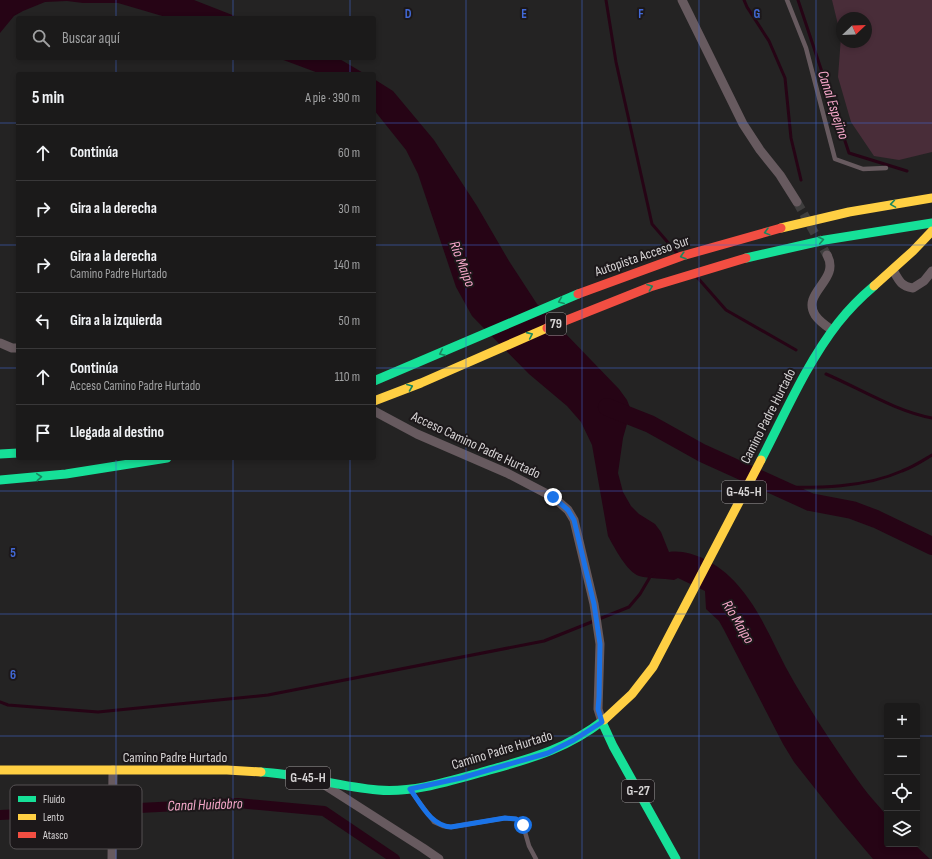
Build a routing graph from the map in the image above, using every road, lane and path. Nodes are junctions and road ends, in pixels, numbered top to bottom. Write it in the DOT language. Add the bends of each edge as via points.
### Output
graph roads {
  1 [pos="682,0"];
  2 [pos="787,0"];
  3 [pos="886,168"];
  4 [pos="932,198"];
  5 [pos="797,202"];
  6 [pos="932,223"];
  7 [pos="932,231"];
  8 [pos="827,255"];
  9 [pos="893,270"];
  10 [pos="932,271"];
  11 [pos="832,330"];
  12 [pos="0,343"];
  13 [pos="16,348"];
  14 [pos="376,380"];
  15 [pos="376,400"];
  16 [pos="376,412"];
  17 [pos="16,453"];
  18 [pos="0,454"];
  19 [pos="154,460"];
  20 [pos="0,480"];
  21 [pos="602,722"];
  22 [pos="0,770"];
  23 [pos="113,770"];
  24 [pos="316,780"];
  25 [pos="113,785"];
  26 [pos="410,789"];
  27 [pos="112,849"];
  28 [pos="112,859"];
  29 [pos="438,859"];
  30 [pos="536,859"];
  31 [pos="676,859"];
  1 -- 5 [label="street" via="743,124"];
  2 -- 3 [label="lane" via="806,48 836,159 863,169"];
  4 -- 14 [label="main road, Autopista Acceso Sur / 79, one-way" via="843,214 775,230 663,263 602,285"];
  15 -- 6 [label="main road, 79, one-way" via="612,301 681,277 742,259 843,236"];
  7 -- 9 [label="main road, Camino Padre Hurtado / G-45-H"];
  8 -- 11 [label="street" via="831,264 830,272 813,297 812,306 817,317"];
  9 -- 10 [label="street" via="899,282 913,288 924,281"];
  9 -- 11 [label="main road, Camino Padre Hurtado / G-45-H" via="862,297"];
  11 -- 21 [label="main road, Camino Padre Hurtado / G-45-H" via="807,371 656,661 631,695"];
  12 -- 13 [label="street"];
  16 -- 21 [label="street, Acceso Camino Padre Hurtado" via="417,434 507,473 553,497 568,510 574,520 594,604 600,644 598,709"];
  17 -- 18 [label="main road"];
  20 -- 19 [label="main road, one-way" via="66,474"];
  21 -- 26 [label="main road, Camino Padre Hurtado / G-45-H" via="548,753 461,778"];
  21 -- 31 [label="main road, G-27"];
  22 -- 23 [label="main road, Camino Padre Hurtado / G-45-H"];
  23 -- 24 [label="main road, Camino Padre Hurtado / G-45-H" via="227,770 265,772"];
  23 -- 25 [label="street"];
  24 -- 26 [label="main road, Camino Padre Hurtado / G-45-H" via="378,790"];
  24 -- 29 [label="street"];
  26 -- 30 [label="lane" via="434,822 443,826 451,827 505,818 516,819 523,825"];
  27 -- 28 [label="street"];
}
